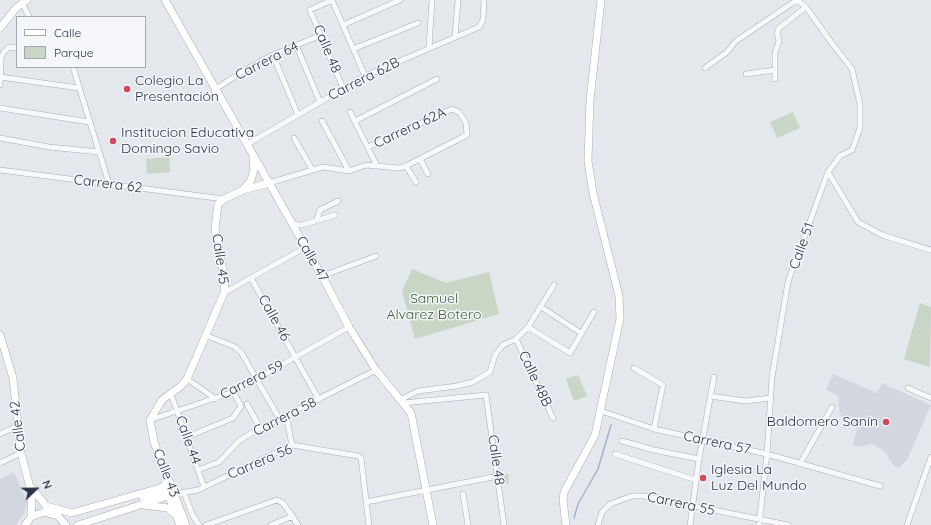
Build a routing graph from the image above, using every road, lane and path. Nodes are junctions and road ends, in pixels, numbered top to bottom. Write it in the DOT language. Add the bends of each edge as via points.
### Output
graph roads {
  1 [pos="165,0"];
  2 [pos="332,0"];
  3 [pos="400,0"];
  4 [pos="432,0"];
  5 [pos="458,0"];
  6 [pos="484,0"];
  7 [pos="601,0"];
  8 [pos="797,0"];
  9 [pos="24,1"];
  10 [pos="806,7"];
  11 [pos="29,16"];
  12 [pos="418,23"];
  13 [pos="343,25"];
  14 [pos="0,28"];
  15 [pos="321,35"];
  16 [pos="455,37"];
  17 [pos="296,45"];
  18 [pos="16,48"];
  19 [pos="429,48"];
  20 [pos="353,49"];
  21 [pos="273,55"];
  22 [pos="73,68"];
  23 [pos="705,68"];
  24 [pos="775,70"];
  25 [pos="746,74"];
  26 [pos="365,76"];
  27 [pos="0,77"];
  28 [pos="437,79"];
  29 [pos="775,79"];
  30 [pos="0,85"];
  31 [pos="78,88"];
  32 [pos="343,88"];
  33 [pos="214,90"];
  34 [pos="320,102"];
  35 [pos="0,108"];
  36 [pos="350,112"];
  37 [pos="298,115"];
  38 [pos="322,121"];
  39 [pos="355,121"];
  40 [pos="89,122"];
  41 [pos="0,138"];
  42 [pos="294,138"];
  43 [pos="246,145"];
  44 [pos="368,147"];
  45 [pos="99,152"];
  46 [pos="253,157"];
  47 [pos="420,159"];
  48 [pos="376,164"];
  49 [pos="406,166"];
  50 [pos="312,169"];
  51 [pos="0,170"];
  52 [pos="348,171"];
  53 [pos="828,172"];
  54 [pos="428,174"];
  55 [pos="416,182"];
  56 [pos="269,183"];
  57 [pos="109,184"];
  58 [pos="243,190"];
  59 [pos="338,200"];
  60 [pos="217,201"];
  61 [pos="335,215"];
  62 [pos="316,221"];
  63 [pos="296,227"];
  64 [pos="306,247"];
  65 [pos="931,250"];
  66 [pos="376,256"];
  67 [pos="322,276"];
  68 [pos="251,278"];
  69 [pos="554,286"];
  70 [pos="224,293"];
  71 [pos="540,307"];
  72 [pos="594,312"];
  73 [pos="349,327"];
  74 [pos="528,327"];
  75 [pos="581,333"];
  76 [pos="0,335"];
  77 [pos="205,335"];
  78 [pos="516,339"];
  79 [pos="296,357"];
  80 [pos="634,368"];
  81 [pos="376,370"];
  82 [pos="714,377"];
  83 [pos="187,379"];
  84 [pos="257,379"];
  85 [pos="908,388"];
  86 [pos="233,392"];
  87 [pos="171,394"];
  88 [pos="710,396"];
  89 [pos="771,398"];
  90 [pos="931,398"];
  91 [pos="216,399"];
  92 [pos="319,400"];
  93 [pos="404,402"];
  94 [pos="247,404"];
  95 [pos="832,407"];
  96 [pos="178,411"];
  97 [pos="601,411"];
  98 [pos="286,415"];
  99 [pos="279,418"];
  100 [pos="553,418"];
  101 [pos="150,420"];
  102 [pos="17,426"];
  103 [pos="260,428"];
  104 [pos="654,429"];
  105 [pos="0,434"];
  106 [pos="187,437"];
  107 [pos="703,440"];
  108 [pos="622,441"];
  109 [pos="292,445"];
  110 [pos="21,453"];
  111 [pos="615,454"];
  112 [pos="767,454"];
  113 [pos="931,457"];
  114 [pos="699,459"];
  115 [pos="0,463"];
  116 [pos="800,464"];
  117 [pos="198,470"];
  118 [pos="167,475"];
  119 [pos="498,476"];
  120 [pos="696,480"];
  121 [pos="29,482"];
  122 [pos="880,486"];
  123 [pos="204,487"];
  124 [pos="426,491"];
  125 [pos="184,493"];
  126 [pos="170,494"];
  127 [pos="463,494"];
  128 [pos="366,502"];
  129 [pos="140,504"];
  130 [pos="692,506"];
  131 [pos="565,512"];
  132 [pos="176,515"];
  133 [pos="58,516"];
  134 [pos="293,516"];
  135 [pos="31,517"];
  136 [pos="760,523"];
  137 [pos="26,525"];
  138 [pos="66,525"];
  139 [pos="78,525"];
  140 [pos="180,525"];
  141 [pos="186,525"];
  142 [pos="199,525"];
  143 [pos="206,525"];
  144 [pos="271,525"];
  145 [pos="298,525"];
  146 [pos="369,525"];
  147 [pos="433,525"];
  148 [pos="468,525"];
  149 [pos="504,525"];
  150 [pos="566,525"];
  151 [pos="572,525"];
  152 [pos="598,525"];
  153 [pos="690,525"];
  154 [pos="788,525"];
  155 [pos="908,525"];
  1 -- 33 [label="street, Calle 47"];
  2 -- 13 [label="street"];
  2 -- 15 [label="street, Calle 48" via="310,10"];
  3 -- 13 [label="street"];
  4 -- 19 [label="street"];
  5 -- 16 [label="street"];
  6 -- 16 [label="street, Carrera 62B" via="483,20 479,27"];
  7 -- 97 [label="street" via="590,100 590,179 616,282 620,309 619,326"];
  8 -- 10 [label="street, Calle 51"];
  8 -- 23 [label="street" via="736,41 727,52"];
  9 -- 11 [label="street"];
  9 -- 14 [label="street"];
  10 -- 24 [label="street" via="777,32"];
  10 -- 53 [label="street, Calle 51" via="852,69 860,104 860,128 852,150 840,156"];
  12 -- 20 [label="street"];
  13 -- 20 [label="street"];
  15 -- 17 [label="street, Carrera 64"];
  15 -- 32 [label="street, Calle 48"];
  16 -- 19 [label="street, Carrera 62B"];
  17 -- 21 [label="street, Carrera 64"];
  17 -- 34 [label="street"];
  18 -- 27 [label="street" via="9,47 4,52"];
  19 -- 26 [label="street, Carrera 62B"];
  20 -- 26 [label="street"];
  21 -- 33 [label="street, Carrera 64"];
  21 -- 37 [label="street"];
  22 -- 31 [label="street"];
  24 -- 25 [label="street"];
  24 -- 29 [label="street"];
  26 -- 32 [label="street, Carrera 62B"];
  27 -- 30 [label="street"];
  27 -- 31 [label="street"];
  28 -- 39 [label="street"];
  31 -- 40 [label="street"];
  32 -- 34 [label="street, Carrera 62B"];
  33 -- 43 [label="street, Calle 47"];
  34 -- 37 [label="street, Carrera 62B"];
  35 -- 40 [label="street"];
  36 -- 39 [label="street"];
  37 -- 43 [label="street, Carrera 62B"];
  38 -- 52 [label="street"];
  39 -- 44 [label="street"];
  40 -- 45 [label="street"];
  41 -- 45 [label="street" via="49,147"];
  42 -- 50 [label="street"];
  43 -- 46 [label="street, Calle 47"];
  44 -- 47 [label="street, Carrera 62A" via="452,109 459,112 466,123 467,135"];
  44 -- 48 [label="street"];
  45 -- 57 [label="street"];
  46 -- 56 [label="street, Calle 47"];
  46 -- 58 [label="street" via="254,170 251,180"];
  47 -- 49 [label="street"];
  47 -- 54 [label="street"];
  48 -- 49 [label="street" via="399,168"];
  48 -- 52 [label="street"];
  49 -- 55 [label="street"];
  50 -- 52 [label="street" via="323,167"];
  50 -- 56 [label="street"];
  51 -- 57 [label="street, Carrera 62"];
  53 -- 65 [label="street" via="858,222 882,235"];
  53 -- 89 [label="street, Calle 51" via="788,282"];
  56 -- 58 [label="street"];
  56 -- 63 [label="street, Calle 47"];
  57 -- 60 [label="street, Carrera 62"];
  58 -- 60 [label="street"];
  59 -- 62 [label="street" via="320,210"];
  60 -- 70 [label="street, Calle 45" via="215,229 225,282"];
  61 -- 62 [label="street"];
  62 -- 63 [label="street"];
  63 -- 64 [label="street, Calle 47"];
  64 -- 67 [label="street, Calle 47"];
  64 -- 68 [label="street"];
  66 -- 67 [label="street"];
  67 -- 73 [label="street, Calle 47"];
  68 -- 70 [label="street"];
  68 -- 79 [label="street, Calle 46"];
  69 -- 71 [label="street"];
  70 -- 77 [label="street, Calle 45"];
  71 -- 74 [label="street"];
  71 -- 75 [label="street"];
  72 -- 75 [label="street"];
  73 -- 79 [label="street, Carrera 59"];
  73 -- 81 [label="street, Calle 47"];
  74 -- 75 [label="street" via="570,353"];
  74 -- 78 [label="street"];
  76 -- 102 [label="street, Calle 42" via="13,378"];
  77 -- 83 [label="street, Calle 45"];
  77 -- 84 [label="street" via="238,348"];
  78 -- 93 [label="street" via="502,345 495,355 490,372 473,382 418,391 408,395"];
  78 -- 100 [label="street, Calle 48B"];
  79 -- 84 [label="street, Carrera 59"];
  79 -- 92 [label="street, Calle 46"];
  80 -- 104 [label="street" via="663,385"];
  81 -- 92 [label="street, Carrera 58"];
  81 -- 93 [label="street, Calle 47"];
  82 -- 88 [label="street"];
  83 -- 87 [label="street, Calle 45"];
  83 -- 91 [label="street"];
  84 -- 86 [label="street, Carrera 59"];
  84 -- 99 [label="street"];
  85 -- 90 [label="street"];
  86 -- 91 [label="street, Carrera 59"];
  86 -- 106 [label="street" via="240,403 239,412 233,418"];
  87 -- 96 [label="street, Calle 44"];
  87 -- 101 [label="street, Calle 45" via="162,400"];
  88 -- 89 [label="street" via="745,401"];
  88 -- 107 [label="street"];
  89 -- 112 [label="street, Calle 51"];
  91 -- 96 [label="street, Carrera 59"];
  92 -- 98 [label="street, Carrera 58"];
  93 -- 119 [label="street, Calle 48" via="486,395"];
  93 -- 124 [label="street, Calle 47" via="413,420"];
  94 -- 103 [label="street"];
  95 -- 116 [label="street"];
  96 -- 101 [label="street, Carrera 59"];
  96 -- 106 [label="street, Calle 44"];
  97 -- 104 [label="street, Carrera 57"];
  97 -- 131 [label="street" via="593,440 564,492"];
  98 -- 99 [label="street, Carrera 58"];
  98 -- 109 [label="street"];
  99 -- 103 [label="street, Carrera 58"];
  101 -- 118 [label="street, Calle 43" via="154,442"];
  102 -- 105 [label="street"];
  102 -- 110 [label="street, Calle 42"];
  103 -- 117 [label="street, Carrera 58" via="240,440 219,462"];
  104 -- 107 [label="street, Carrera 57"];
  106 -- 117 [label="street, Calle 44"];
  107 -- 112 [label="street, Carrera 57"];
  107 -- 114 [label="street"];
  108 -- 114 [label="street"];
  109 -- 123 [label="street, Carrera 56"];
  109 -- 128 [label="street, Carrera 56" via="361,458"];
  110 -- 115 [label="street"];
  110 -- 121 [label="street, Calle 42"];
  111 -- 120 [label="street"];
  112 -- 116 [label="street, Carrera 57"];
  112 -- 136 [label="street, Calle 51"];
  113 -- 155 [label="street"];
  114 -- 120 [label="street"];
  116 -- 122 [label="street, Carrera 57"];
  117 -- 123 [label="street, Calle 44"];
  118 -- 121 [label="street" via="164,485 160,488 72,513 46,506"];
  118 -- 126 [label="street, Calle 43"];
  119 -- 124 [label="street"];
  119 -- 149 [label="street, Calle 48"];
  120 -- 130 [label="street"];
  121 -- 135 [label="street, Calle 42"];
  123 -- 125 [label="street, Carrera 56"];
  124 -- 128 [label="street"];
  124 -- 147 [label="street, Calle 47"];
  125 -- 126 [label="street, Carrera 56"];
  125 -- 142 [label="street"];
  126 -- 129 [label="street, Carrera 56"];
  126 -- 132 [label="street, Calle 43"];
  126 -- 133 [label="street, Carrera 56" via="77,516"];
  126 -- 141 [label="street, Calle 43"];
  127 -- 148 [label="street"];
  128 -- 146 [label="street"];
  129 -- 132 [label="street" via="167,508"];
  129 -- 139 [label="street, Carrera 56"];
  130 -- 136 [label="street, Carrera 55"];
  130 -- 152 [label="street, Carrera 55" via="656,497 632,496 610,504 602,512"];
  130 -- 153 [label="street"];
  131 -- 150 [label="street"];
  131 -- 151 [label="street"];
  132 -- 140 [label="street, Calle 43"];
  133 -- 135 [label="street, Carrera 56" via="44,512"];
  133 -- 138 [label="street"];
  134 -- 143 [label="street" via="283,503 276,500"];
  134 -- 144 [label="street"];
  134 -- 145 [label="street"];
  135 -- 137 [label="street"];
  136 -- 154 [label="street, Carrera 55"];
}
